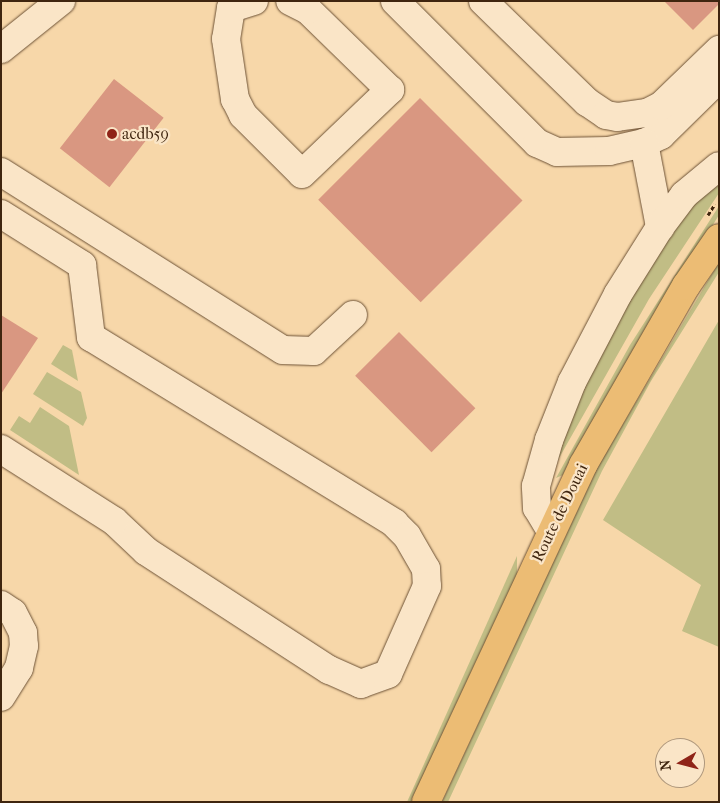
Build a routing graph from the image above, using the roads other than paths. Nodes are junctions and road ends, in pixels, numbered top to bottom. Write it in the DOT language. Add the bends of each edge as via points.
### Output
graph roads {
  1 [pos="61,1"];
  2 [pos="290,1"];
  3 [pos="395,1"];
  4 [pos="483,1"];
  5 [pos="236,3"];
  6 [pos="1,48"];
  7 [pos="719,50"];
  8 [pos="719,78"];
  9 [pos="644,143"];
  10 [pos="719,166"];
  11 [pos="1,172"];
  12 [pos="1,214"];
  13 [pos="660,227"];
  14 [pos="719,238"];
  15 [pos="353,315"];
  16 [pos="1,449"];
  17 [pos="551,531"];
  18 [pos="1,605"];
  19 [pos="1,697"];
  20 [pos="426,802"];
  1 -- 6 [label="street"];
  2 -- 5 [label="street" via="308,10 390,90 302,174 243,115 235,99 226,39"];
  3 -- 9 [label="street" via="546,150 608,150"];
  4 -- 7 [label="street" via="587,102 606,115 647,114 661,106"];
  8 -- 9 [label="street" via="660,135"];
  9 -- 13 [label="street"];
  10 -- 13 [label="street" via="684,195"];
  11 -- 15 [label="street" via="283,350 314,351"];
  12 -- 16 [label="street" via="82,265 91,336 394,523 407,536 426,569 427,586 388,674 361,684 330,670 146,552 114,521"];
  13 -- 17 [label="street" via="588,349 549,440 540,468 536,498 537,508"];
  14 -- 17 [label="main road, Route de Douai" via="686,286 602,431"];
  17 -- 20 [label="main road, Route de Douai"];
  18 -- 19 [label="street" via="13,612 23,633 24,646 20,668"];
}
